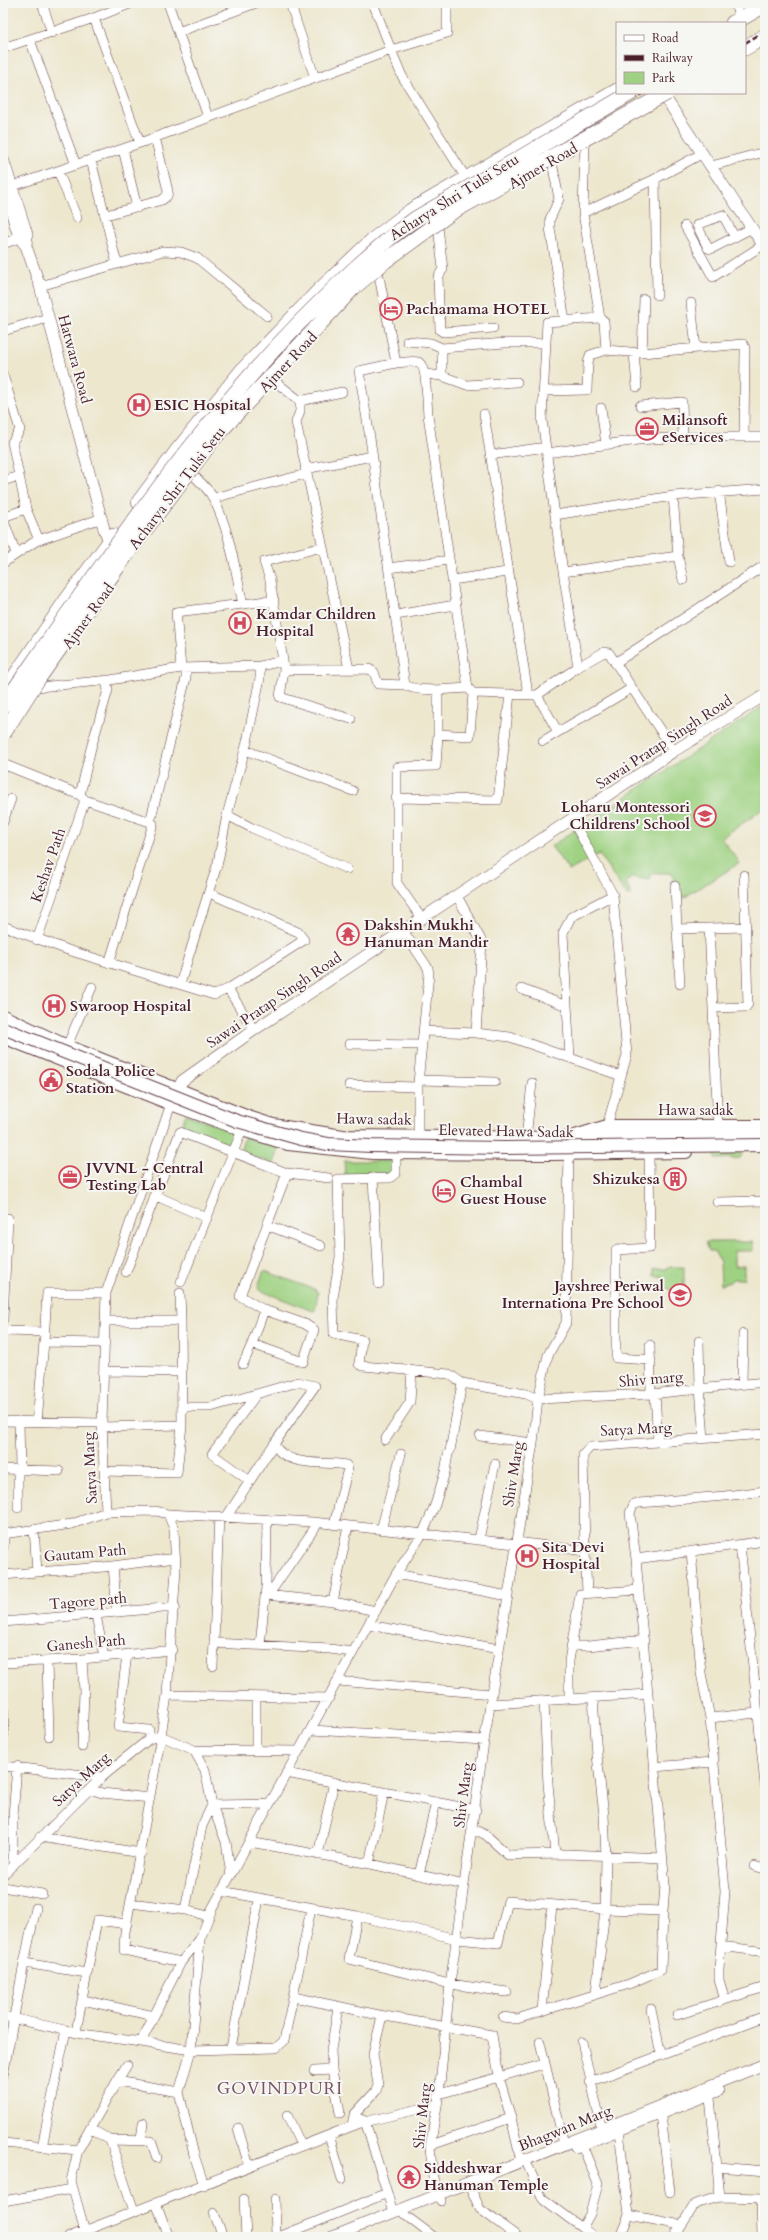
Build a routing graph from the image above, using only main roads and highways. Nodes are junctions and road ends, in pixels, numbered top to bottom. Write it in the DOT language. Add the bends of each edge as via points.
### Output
graph roads {
  1 [pos="765,5"];
  2 [pos="765,15"];
  3 [pos="741,22"];
  4 [pos="743,22"];
  5 [pos="765,36"];
  6 [pos="765,42"];
  7 [pos="746,47"];
  8 [pos="746,53"];
  9 [pos="616,93"];
  10 [pos="629,94"];
  11 [pos="668,95"];
  12 [pos="3,694"];
  13 [pos="3,706"];
  14 [pos="3,734"];
  15 [pos="3,742"];
  16 [pos="3,1016"];
  17 [pos="3,1028"];
  18 [pos="3,1037"];
  19 [pos="765,1126"];
  20 [pos="765,1135"];
  21 [pos="569,1138"];
  22 [pos="765,1145"];
  23 [pos="765,1150"];
  1 -- 3 [label="highway"];
  2 -- 4 [label="highway"];
  5 -- 7 [label="highway"];
  6 -- 8 [label="highway"];
  9 -- 12 [label="highway, Ajmer Road" via="411,211 372,240 287,323 223,394 178,450 66,600"];
  10 -- 13 [label="highway, Acharya Shri Tulsi Setu, bridge" via="415,219 385,241 325,296 248,377 184,455 72,606"];
  11 -- 14 [label="highway, Acharya Shri Tulsi Setu, bridge" via="452,212 385,261 352,290 214,438 112,575 38,679"];
  11 -- 15 [label="highway, Ajmer Road" via="438,226 410,245 355,291 218,438 126,563"];
  16 -- 21 [label="main road, Hawa sadak" via="67,1046 178,1091 274,1125 343,1136"];
  17 -- 22 [label="main road, Elevated Hawa Sadak, bridge" via="237,1121 328,1144 505,1148"];
  18 -- 23 [label="main road" via="242,1130 288,1144 326,1150 569,1154"];
  19 -- 21 [label="main road, Hawa sadak" via="607,1126"];
  20 -- 21 [label="main road, Elevated Hawa Sadak"];
}
